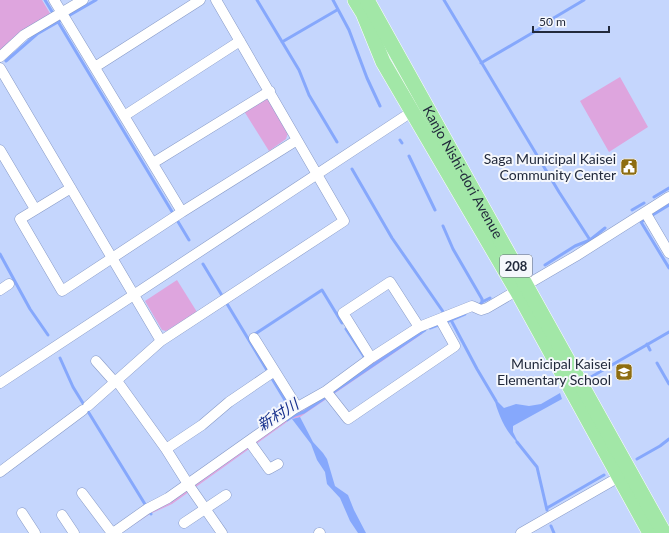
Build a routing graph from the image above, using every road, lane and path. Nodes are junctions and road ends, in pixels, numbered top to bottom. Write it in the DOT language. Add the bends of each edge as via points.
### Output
graph roads {
  1 [pos="54,0"];
  2 [pos="83,0"];
  3 [pos="200,0"];
  4 [pos="216,0"];
  5 [pos="356,0"];
  6 [pos="367,0"];
  7 [pos="61,17"];
  8 [pos="240,41"];
  9 [pos="0,57"];
  10 [pos="95,67"];
  11 [pos="0,68"];
  12 [pos="270,91"];
  13 [pos="426,104"];
  14 [pos="412,112"];
  15 [pos="124,116"];
  16 [pos="297,140"];
  17 [pos="0,150"];
  18 [pos="153,163"];
  19 [pos="317,175"];
  20 [pos="70,188"];
  21 [pos="669,197"];
  22 [pos="35,209"];
  23 [pos="178,215"];
  24 [pos="647,217"];
  25 [pos="669,253"];
  26 [pos="112,259"];
  27 [pos="522,288"];
  28 [pos="134,295"];
  29 [pos="444,320"];
  30 [pos="420,327"];
  31 [pos="254,338"];
  32 [pos="161,341"];
  33 [pos="371,358"];
  34 [pos="96,361"];
  35 [pos="269,375"];
  36 [pos="117,381"];
  37 [pos="0,382"];
  38 [pos="328,395"];
  39 [pos="293,409"];
  40 [pos="252,444"];
  41 [pos="166,449"];
  42 [pos="278,464"];
  43 [pos="0,472"];
  44 [pos="619,477"];
  45 [pos="191,488"];
  46 [pos="82,493"];
  47 [pos="226,495"];
  48 [pos="206,509"];
  49 [pos="22,513"];
  50 [pos="62,515"];
  51 [pos="184,523"];
  52 [pos="36,533"];
  53 [pos="74,533"];
  54 [pos="112,533"];
  55 [pos="222,533"];
  56 [pos="521,533"];
  57 [pos="650,533"];
  58 [pos="664,533"];
  1 -- 7 [label="street"];
  2 -- 7 [label="street"];
  3 -- 10 [label="street"];
  4 -- 8 [label="street"];
  5 -- 14 [label="highway, Kanjo Nishi-dori Avenue / 208" via="383,62"];
  6 -- 13 [label="highway, Kanjo Nishi-dori Avenue / 208"];
  7 -- 9 [label="street" via="24,35"];
  7 -- 10 [label="street"];
  8 -- 12 [label="street"];
  8 -- 15 [label="street"];
  10 -- 15 [label="street"];
  11 -- 20 [label="street"];
  12 -- 16 [label="street"];
  12 -- 18 [label="street"];
  13 -- 14 [label="street"];
  13 -- 27 [label="highway, Kanjo Nishi-dori Avenue / 208"];
  14 -- 19 [label="street"];
  14 -- 27 [label="highway, Kanjo Nishi-dori Avenue / 208"];
  15 -- 18 [label="street"];
  16 -- 19 [label="street"];
  16 -- 23 [label="street"];
  17 -- 22 [label="street"];
  18 -- 23 [label="street"];
  19 -- 28 [label="street"];
  19 -- 32 [label="street" via="344,221"];
  20 -- 22 [label="street"];
  20 -- 26 [label="street"];
  21 -- 24 [label="street"];
  22 -- 26 [label="street" via="20,219 62,291"];
  23 -- 26 [label="street"];
  24 -- 25 [label="street"];
  24 -- 27 [label="street"];
  26 -- 28 [label="street"];
  27 -- 29 [label="street" via="487,308 476,308"];
  27 -- 44 [label="highway, Kanjo Nishi-dori Avenue / 208"];
  27 -- 58 [label="highway, Kanjo Nishi-dori Avenue / 208"];
  28 -- 32 [label="street"];
  28 -- 37 [label="street"];
  29 -- 30 [label="street"];
  29 -- 38 [label="street" via="455,346 348,419"];
  30 -- 33 [label="street"];
  30 -- 33 [label="street" via="390,282 343,313"];
  31 -- 39 [label="street"];
  32 -- 36 [label="street"];
  33 -- 38 [label="street"];
  34 -- 36 [label="street"];
  35 -- 41 [label="street"];
  36 -- 41 [label="street"];
  36 -- 43 [label="street"];
  38 -- 39 [label="street"];
  39 -- 40 [label="street"];
  40 -- 42 [label="street" via="269,469"];
  40 -- 45 [label="street"];
  41 -- 45 [label="street"];
  44 -- 56 [label="street"];
  44 -- 57 [label="highway, Kanjo Nishi-dori Avenue / 208"];
  45 -- 48 [label="street"];
  45 -- 54 [label="street" via="147,508"];
  46 -- 54 [label="street"];
  47 -- 48 [label="street"];
  48 -- 51 [label="street"];
  48 -- 55 [label="street"];
  49 -- 52 [label="street"];
  50 -- 53 [label="street"];
}
